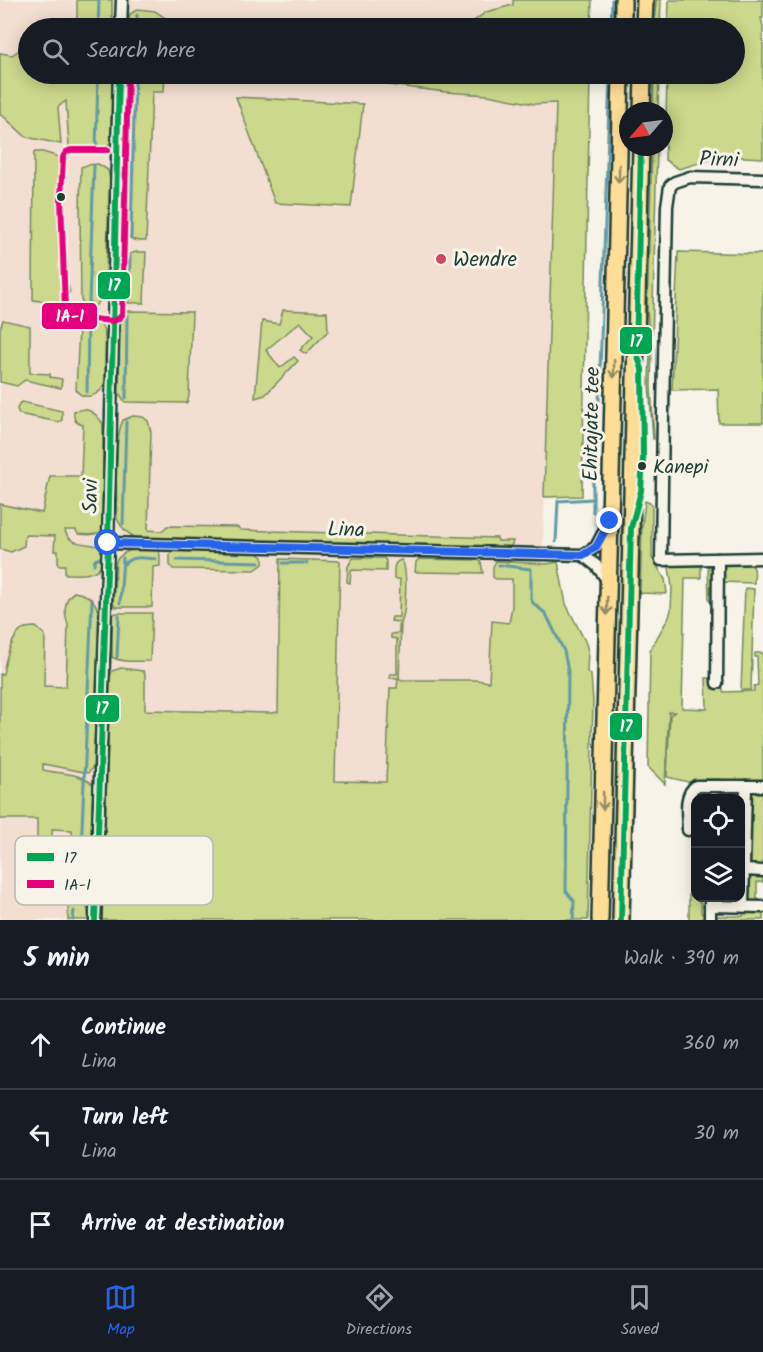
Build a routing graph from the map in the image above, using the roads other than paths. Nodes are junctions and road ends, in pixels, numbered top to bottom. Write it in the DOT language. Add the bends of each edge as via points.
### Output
graph roads {
  1 [pos="122,0"];
  2 [pos="623,0"];
  3 [pos="645,0"];
  4 [pos="121,18"];
  5 [pos="623,18"];
  6 [pos="644,18"];
  7 [pos="119,84"];
  8 [pos="621,84"];
  9 [pos="643,84"];
  10 [pos="642,102"];
  11 [pos="641,156"];
  12 [pos="763,179"];
  13 [pos="610,521"];
  14 [pos="108,543"];
  15 [pos="583,555"];
  16 [pos="763,558"];
  17 [pos="718,559"];
  18 [pos="608,581"];
  19 [pos="717,683"];
  20 [pos="712,786"];
  21 [pos="746,786"];
  22 [pos="763,786"];
  23 [pos="712,794"];
  24 [pos="688,830"];
  25 [pos="98,836"];
  26 [pos="745,848"];
  27 [pos="745,870"];
  28 [pos="763,871"];
  29 [pos="710,902"];
  30 [pos="743,902"];
  31 [pos="96,905"];
  32 [pos="743,906"];
  33 [pos="763,907"];
  34 [pos="95,920"];
  35 [pos="600,920"];
  36 [pos="621,920"];
  37 [pos="710,920"];
  1 -- 4 [label="street"];
  2 -- 5 [label="highway"];
  3 -- 6 [label="highway"];
  7 -- 14 [label="street, Savi"];
  8 -- 13 [label="highway, Ehitajate tee, one-way"];
  9 -- 10 [label="highway"];
  11 -- 36 [label="highway, Ehitajate tee"];
  12 -- 17 [label="street, Pirni" via="690,177 670,186 661,560"];
  13 -- 15 [label="street" via="596,547"];
  13 -- 18 [label="highway, Ehitajate tee"];
  14 -- 15 [label="street, Lina"];
  14 -- 25 [label="street, Savi"];
  15 -- 18 [label="street"];
  16 -- 17 [label="street"];
  17 -- 19 [label="street"];
  18 -- 35 [label="highway, Ehitajate tee, one-way"];
  20 -- 21 [label="street"];
  20 -- 23 [label="street"];
  20 -- 24 [label="street" via="691,789"];
  21 -- 22 [label="street"];
  21 -- 26 [label="street"];
  27 -- 28 [label="street"];
  29 -- 32 [label="street"];
  29 -- 37 [label="street"];
  30 -- 32 [label="street"];
  31 -- 34 [label="street, Savi"];
  32 -- 33 [label="street"];
}
